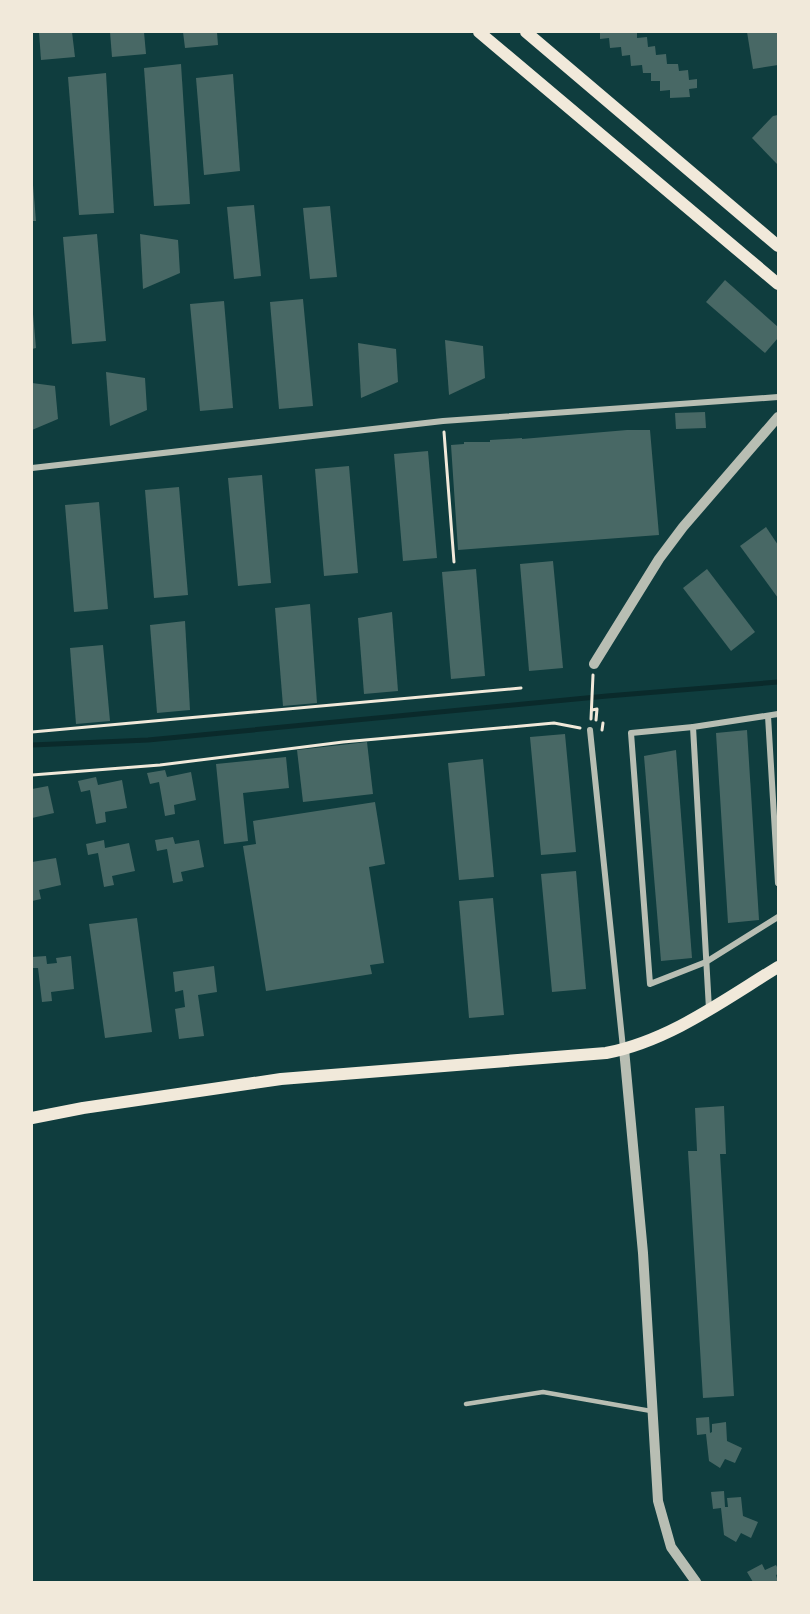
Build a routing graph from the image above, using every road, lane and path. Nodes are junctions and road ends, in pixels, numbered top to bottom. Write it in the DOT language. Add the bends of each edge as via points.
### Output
graph roads {
  1 [pos="479,32"];
  2 [pos="534,34"];
  3 [pos="778,246"];
  4 [pos="778,284"];
  5 [pos="778,397"];
  6 [pos="778,417"];
  7 [pos="443,421"];
  8 [pos="32,468"];
  9 [pos="454,562"];
  10 [pos="594,664"];
  11 [pos="521,688"];
  12 [pos="778,714"];
  13 [pos="768,716"];
  14 [pos="693,727"];
  15 [pos="590,730"];
  16 [pos="32,732"];
  17 [pos="32,775"];
  18 [pos="778,883"];
  19 [pos="778,916"];
  20 [pos="706,962"];
  21 [pos="778,967"];
  22 [pos="709,1010"];
  23 [pos="624,1049"];
  24 [pos="32,1118"];
  25 [pos="466,1404"];
  26 [pos="653,1412"];
  27 [pos="696,1582"];
  1 -- 4 [label="main road"];
  2 -- 3 [label="main road"];
  5 -- 7 [label="street"];
  6 -- 10 [label="street" via="659,559"];
  7 -- 8 [label="street"];
  7 -- 9 [label="path"];
  10 -- 15 [label="path"];
  11 -- 16 [label="path"];
  12 -- 13 [label="street"];
  13 -- 14 [label="street"];
  13 -- 18 [label="street"];
  14 -- 20 [label="street"];
  14 -- 20 [label="street" via="631,733 651,984"];
  15 -- 17 [label="path" via="554,723"];
  15 -- 23 [label="street"];
  19 -- 20 [label="street"];
  20 -- 22 [label="street"];
  21 -- 22 [label="main road"];
  22 -- 23 [label="main road"];
  23 -- 24 [label="main road" via="281,1079"];
  23 -- 26 [label="street"];
  25 -- 26 [label="lane" via="543,1392"];
  26 -- 27 [label="street" via="658,1501 671,1547"];
}
